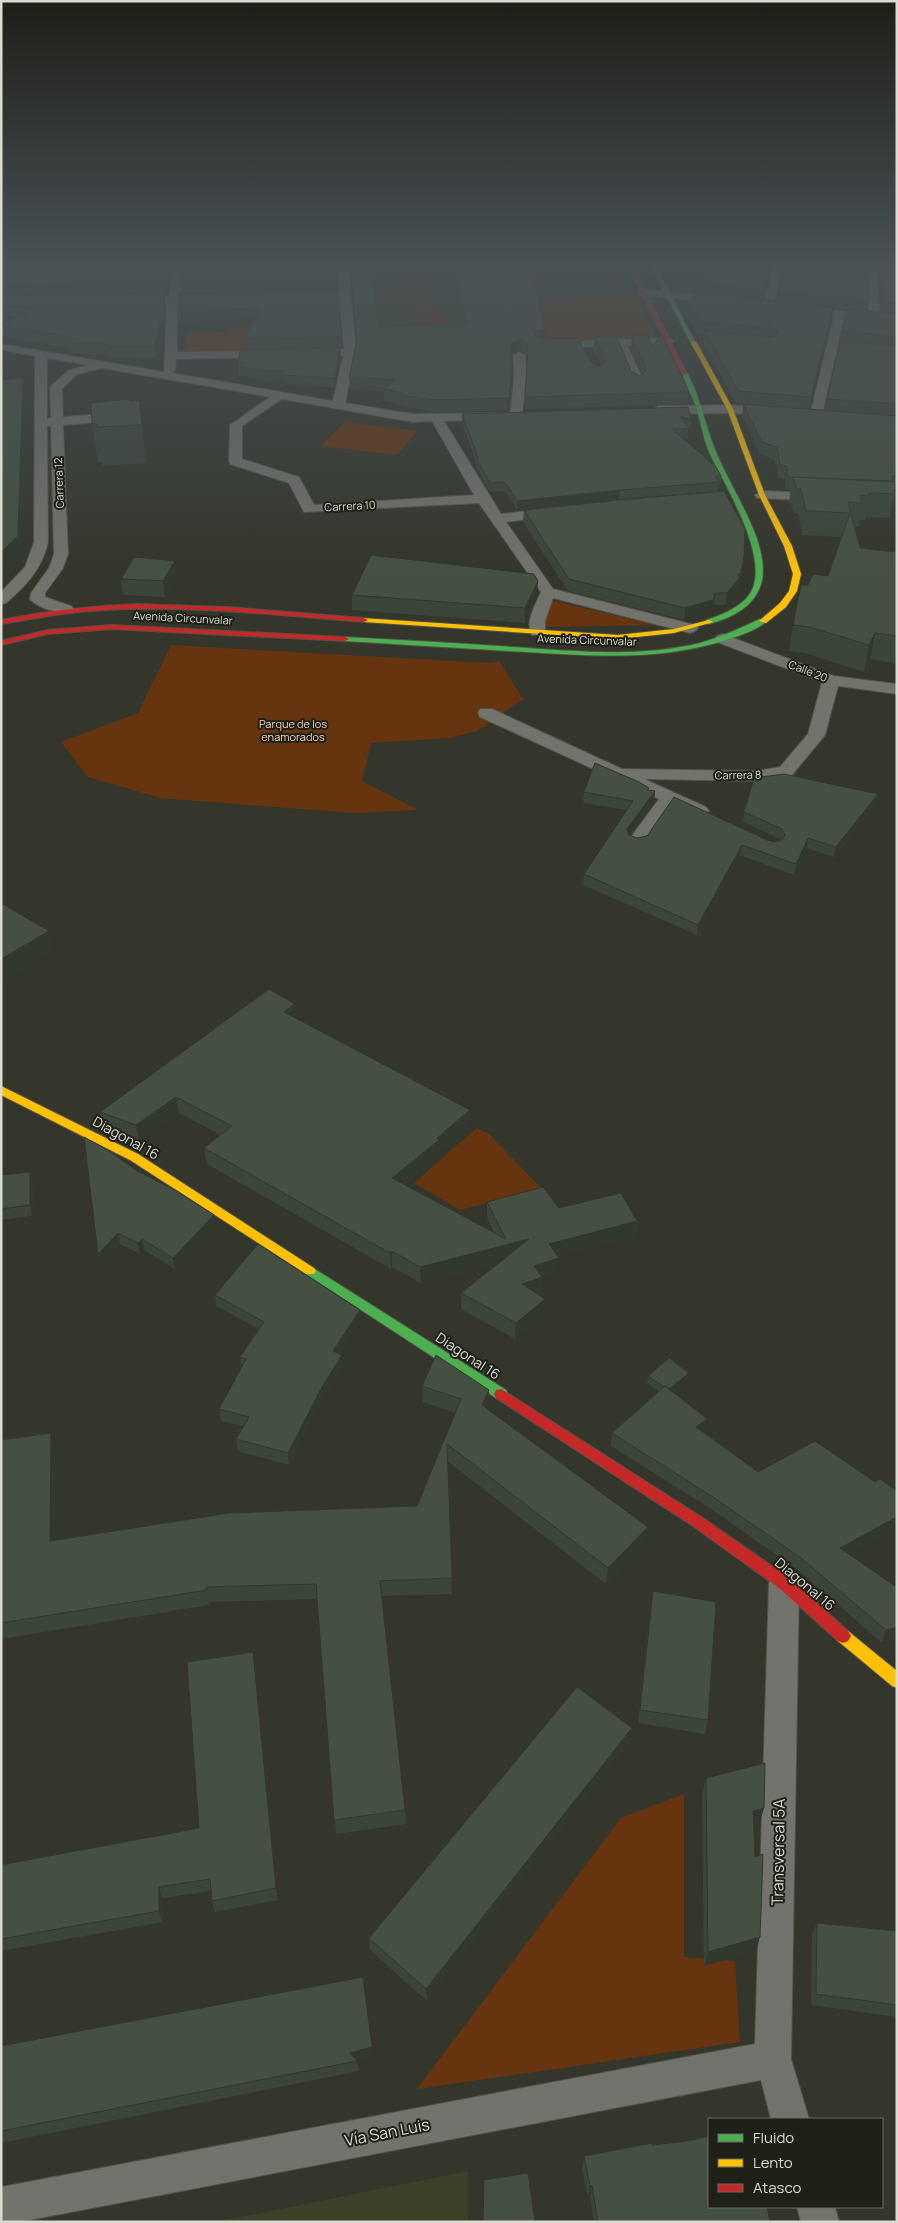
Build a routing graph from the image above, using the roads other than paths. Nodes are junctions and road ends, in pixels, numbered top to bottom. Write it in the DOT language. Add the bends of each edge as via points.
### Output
graph roads {
  1 [pos="41,366"];
  2 [pos="106,366"];
  3 [pos="139,366"];
  4 [pos="170,366"];
  5 [pos="347,366"];
  6 [pos="521,366"];
  7 [pos="631,366"];
  8 [pos="679,366"];
  9 [pos="710,366"];
  10 [pos="830,366"];
  11 [pos="169,371"];
  12 [pos="638,382"];
  13 [pos="279,396"];
  14 [pos="338,403"];
  15 [pos="730,409"];
  16 [pos="646,410"];
  17 [pos="700,410"];
  18 [pos="787,413"];
  19 [pos="815,415"];
  20 [pos="436,417"];
  21 [pos="90,419"];
  22 [pos="57,421"];
  23 [pos="40,423"];
  24 [pos="762,494"];
  25 [pos="734,496"];
  26 [pos="715,497"];
  27 [pos="835,497"];
  28 [pos="483,499"];
  29 [pos="572,510"];
  30 [pos="497,519"];
  31 [pos="61,554"];
  32 [pos="39,555"];
  33 [pos="548,592"];
  34 [pos="1,601"];
  35 [pos="63,609"];
  36 [pos="1,622"];
  37 [pos="690,628"];
  38 [pos="537,632"];
  39 [pos="723,639"];
  40 [pos="1,643"];
  41 [pos="535,651"];
  42 [pos="831,680"];
  43 [pos="897,689"];
  44 [pos="486,713"];
  45 [pos="617,773"];
  46 [pos="669,797"];
  47 [pos="712,817"];
  48 [pos="637,841"];
  49 [pos="1,1090"];
  50 [pos="784,1583"];
  51 [pos="897,1681"];
  52 [pos="773,2058"];
  53 [pos="790,2118"];
  54 [pos="1,2206"];
  55 [pos="816,2208"];
  56 [pos="820,2222"];
  1 -- 23 [label="street, Carrera 12"];
  2 -- 13 [label="street"];
  2 -- 22 [label="street, Carrera 12" via="72,373 56,388"];
  3 -- 11 [label="street"];
  4 -- 11 [label="street"];
  5 -- 14 [label="street"];
  6 -- 20 [label="street" via="521,415"];
  7 -- 12 [label="street"];
  8 -- 17 [label="main road, Avenida Circunvalar"];
  9 -- 15 [label="main road, Avenida Circunvalar"];
  10 -- 19 [label="street"];
  11 -- 14 [label="street"];
  13 -- 14 [label="street"];
  13 -- 28 [label="street, Carrera 10" via="236,425 235,461 294,480 309,509"];
  14 -- 20 [label="street" via="412,418"];
  15 -- 17 [label="street"];
  15 -- 18 [label="street"];
  15 -- 24 [label="main road, Avenida Circunvalar"];
  16 -- 17 [label="street"];
  17 -- 25 [label="main road, Avenida Circunvalar" via="712,450"];
  20 -- 28 [label="street"];
  21 -- 22 [label="street"];
  22 -- 23 [label="street"];
  22 -- 31 [label="street, Carrera 12"];
  23 -- 32 [label="street, Carrera 12" via="42,542"];
  24 -- 27 [label="street"];
  24 -- 39 [label="main road, Avenida Circunvalar" via="788,546 797,574 793,591 783,605 766,619"];
  25 -- 26 [label="street"];
  25 -- 37 [label="main road, Avenida Circunvalar" via="762,575 749,599 717,619"];
  28 -- 30 [label="street"];
  29 -- 30 [label="street"];
  30 -- 33 [label="street"];
  31 -- 32 [label="street"];
  31 -- 35 [label="street, Carrera 12" via="38,598 44,604"];
  32 -- 34 [label="street, Carrera 12" via="34,567"];
  33 -- 37 [label="street"];
  33 -- 38 [label="street" via="537,621"];
  34 -- 35 [label="street"];
  35 -- 36 [label="main road, Avenida Circunvalar"];
  35 -- 38 [label="main road, Avenida Circunvalar" via="166,606"];
  37 -- 38 [label="main road, Avenida Circunvalar" via="618,637"];
  38 -- 41 [label="main road"];
  39 -- 41 [label="main road, Avenida Circunvalar" via="644,655"];
  39 -- 42 [label="street, Calle 20"];
  40 -- 41 [label="main road, Avenida Circunvalar" via="48,632 112,627"];
  42 -- 43 [label="street, Calle 20"];
  42 -- 45 [label="street, Carrera 8" via="816,735 786,771 756,776"];
  44 -- 45 [label="street"];
  45 -- 46 [label="street"];
  46 -- 47 [label="street"];
  46 -- 48 [label="street"];
  49 -- 50 [label="main road, Diagonal 16" via="134,1157 698,1522"];
  50 -- 51 [label="main road, Diagonal 16"];
  50 -- 52 [label="street, Transversal 5A"];
  52 -- 53 [label="street, Transversal 5A"];
  52 -- 54 [label="street, Vía San Luis"];
  55 -- 56 [label="street"];
}
